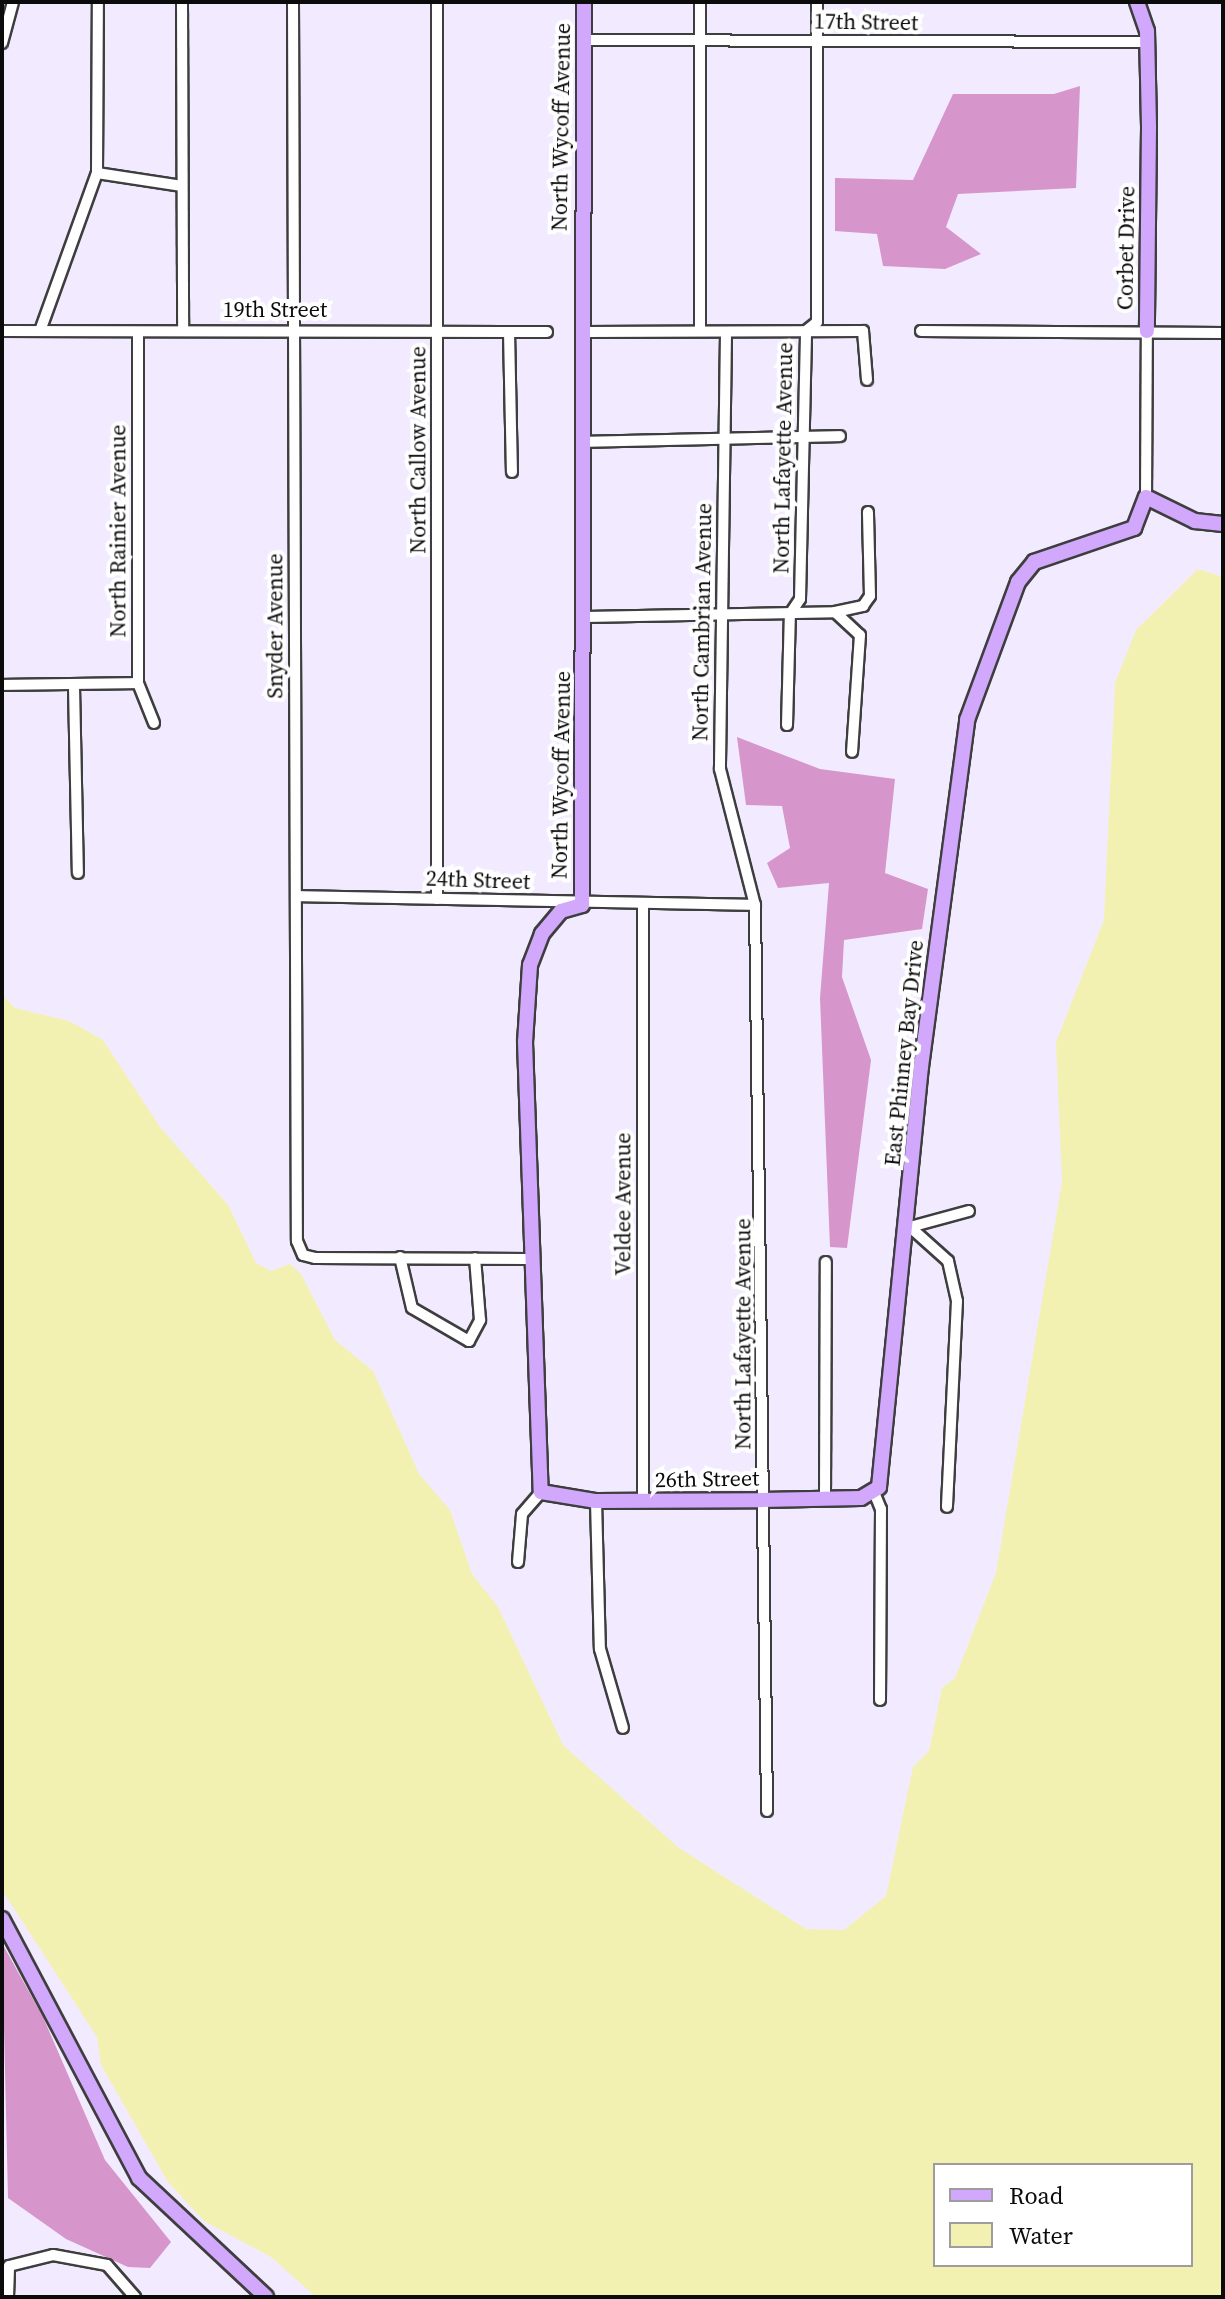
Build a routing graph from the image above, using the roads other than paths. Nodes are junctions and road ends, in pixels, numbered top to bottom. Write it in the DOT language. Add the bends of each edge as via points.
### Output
graph roads {
  1 [pos="13,2"];
  2 [pos="98,2"];
  3 [pos="182,2"];
  4 [pos="293,2"];
  5 [pos="437,2"];
  6 [pos="584,2"];
  7 [pos="700,2"];
  8 [pos="817,2"];
  9 [pos="1137,2"];
  10 [pos="584,40"];
  11 [pos="700,41"];
  12 [pos="817,42"];
  13 [pos="1147,42"];
  14 [pos="2,43"];
  15 [pos="97,173"];
  16 [pos="182,186"];
  17 [pos="183,330"];
  18 [pos="292,330"];
  19 [pos="700,330"];
  20 [pos="2,331"];
  21 [pos="40,331"];
  22 [pos="806,331"];
  23 [pos="921,331"];
  24 [pos="1147,331"];
  25 [pos="439,332"];
  26 [pos="509,332"];
  27 [pos="547,332"];
  28 [pos="585,332"];
  29 [pos="1223,333"];
  30 [pos="726,334"];
  31 [pos="138,335"];
  32 [pos="867,380"];
  33 [pos="840,436"];
  34 [pos="805,438"];
  35 [pos="723,441"];
  36 [pos="583,442"];
  37 [pos="512,472"];
  38 [pos="1146,497"];
  39 [pos="868,512"];
  40 [pos="1223,524"];
  41 [pos="835,612"];
  42 [pos="723,613"];
  43 [pos="790,614"];
  44 [pos="585,617"];
  45 [pos="138,683"];
  46 [pos="2,685"];
  47 [pos="74,687"];
  48 [pos="154,723"];
  49 [pos="787,725"];
  50 [pos="852,752"];
  51 [pos="78,873"];
  52 [pos="296,896"];
  53 [pos="437,899"];
  54 [pos="582,905"];
  55 [pos="755,905"];
  56 [pos="643,906"];
  57 [pos="969,1211"];
  58 [pos="910,1227"];
  59 [pos="400,1257"];
  60 [pos="475,1258"];
  61 [pos="529,1259"];
  62 [pos="826,1262"];
  63 [pos="541,1492"];
  64 [pos="874,1492"];
  65 [pos="825,1499"];
  66 [pos="761,1500"];
  67 [pos="596,1501"];
  68 [pos="643,1502"];
  69 [pos="947,1507"];
  70 [pos="518,1562"];
  71 [pos="880,1700"];
  72 [pos="623,1728"];
  73 [pos="767,1811"];
  74 [pos="2,1919"];
  75 [pos="8,2297"];
  76 [pos="135,2297"];
  77 [pos="266,2297"];
  1 -- 14 [label="street"];
  2 -- 15 [label="street"];
  3 -- 16 [label="street"];
  4 -- 18 [label="street, Snyder Avenue"];
  5 -- 25 [label="street, North Callow Avenue"];
  6 -- 10 [label="street, North Wycoff Avenue"];
  7 -- 11 [label="street"];
  8 -- 12 [label="street, North Lafayette Avenue"];
  9 -- 13 [label="street, Corbet Drive"];
  10 -- 11 [label="street, 17th Street"];
  10 -- 28 [label="street, North Wycoff Avenue"];
  11 -- 12 [label="street, 17th Street"];
  11 -- 19 [label="street"];
  12 -- 13 [label="street, 17th Street"];
  12 -- 22 [label="street, North Lafayette Avenue" via="817,322"];
  13 -- 24 [label="street, Corbet Drive"];
  15 -- 16 [label="street"];
  15 -- 21 [label="street"];
  16 -- 17 [label="street"];
  17 -- 18 [label="street, 19th Street"];
  17 -- 31 [label="street, 19th Street"];
  18 -- 25 [label="street, 19th Street"];
  18 -- 52 [label="street, Snyder Avenue"];
  19 -- 28 [label="street"];
  19 -- 30 [label="street"];
  20 -- 21 [label="street, 19th Street"];
  21 -- 31 [label="street, 19th Street"];
  22 -- 30 [label="street"];
  22 -- 32 [label="street" via="863,331"];
  22 -- 34 [label="street, North Lafayette Avenue"];
  23 -- 24 [label="street"];
  24 -- 29 [label="street"];
  24 -- 38 [label="street, Corbet Drive"];
  25 -- 26 [label="street, 19th Street"];
  25 -- 53 [label="street, North Callow Avenue"];
  26 -- 27 [label="street, 19th Street"];
  26 -- 37 [label="street"];
  28 -- 36 [label="street, North Wycoff Avenue"];
  30 -- 35 [label="street, North Cambrian Avenue"];
  31 -- 45 [label="street, North Rainier Avenue"];
  33 -- 34 [label="street"];
  34 -- 35 [label="street"];
  34 -- 43 [label="street, North Lafayette Avenue" via="800,599"];
  35 -- 36 [label="street"];
  35 -- 42 [label="street, North Cambrian Avenue"];
  36 -- 44 [label="street, North Wycoff Avenue"];
  38 -- 40 [label="street" via="1195,521"];
  38 -- 58 [label="street, East Phinney Bay Drive" via="1134,528 1060,549 1028,567 967,720 925,1039"];
  39 -- 41 [label="street" via="870,596 863,606"];
  41 -- 43 [label="street"];
  41 -- 50 [label="street" via="860,635"];
  42 -- 43 [label="street"];
  42 -- 44 [label="street"];
  42 -- 55 [label="street, North Cambrian Avenue" via="720,769"];
  43 -- 49 [label="street, North Lafayette Avenue"];
  44 -- 54 [label="street, North Wycoff Avenue"];
  45 -- 47 [label="street"];
  45 -- 48 [label="street, North Rainier Avenue"];
  46 -- 47 [label="street"];
  47 -- 51 [label="street"];
  52 -- 53 [label="street, 24th Street"];
  52 -- 59 [label="street, Snyder Avenue" via="299,1249 315,1258"];
  53 -- 54 [label="street, 24th Street"];
  54 -- 56 [label="street, 24th Street"];
  54 -- 61 [label="street, North Wycoff Avenue" via="561,911 530,965"];
  55 -- 56 [label="street, 24th Street"];
  55 -- 66 [label="street, North Lafayette Avenue"];
  56 -- 68 [label="street, Veldee Avenue"];
  57 -- 58 [label="street"];
  58 -- 64 [label="street, East Phinney Bay Drive"];
  58 -- 69 [label="street" via="948,1261 957,1301"];
  59 -- 60 [label="street"];
  59 -- 60 [label="street" via="412,1308 469,1341 480,1320"];
  60 -- 61 [label="street"];
  61 -- 63 [label="street, North Wycoff Avenue"];
  62 -- 65 [label="street"];
  63 -- 67 [label="street, 26th Street"];
  63 -- 70 [label="street" via="522,1514"];
  64 -- 65 [label="street, 26th Street"];
  64 -- 71 [label="street, East Phinney Bay Drive" via="881,1509"];
  65 -- 66 [label="street, 26th Street"];
  66 -- 68 [label="street, 26th Street"];
  66 -- 73 [label="street, North Lafayette Avenue"];
  67 -- 68 [label="street, 26th Street"];
  67 -- 72 [label="street" via="595,1606"];
  74 -- 77 [label="street" via="139,2178"];
  75 -- 76 [label="street" via="9,2266 53,2255 107,2265"];
}
